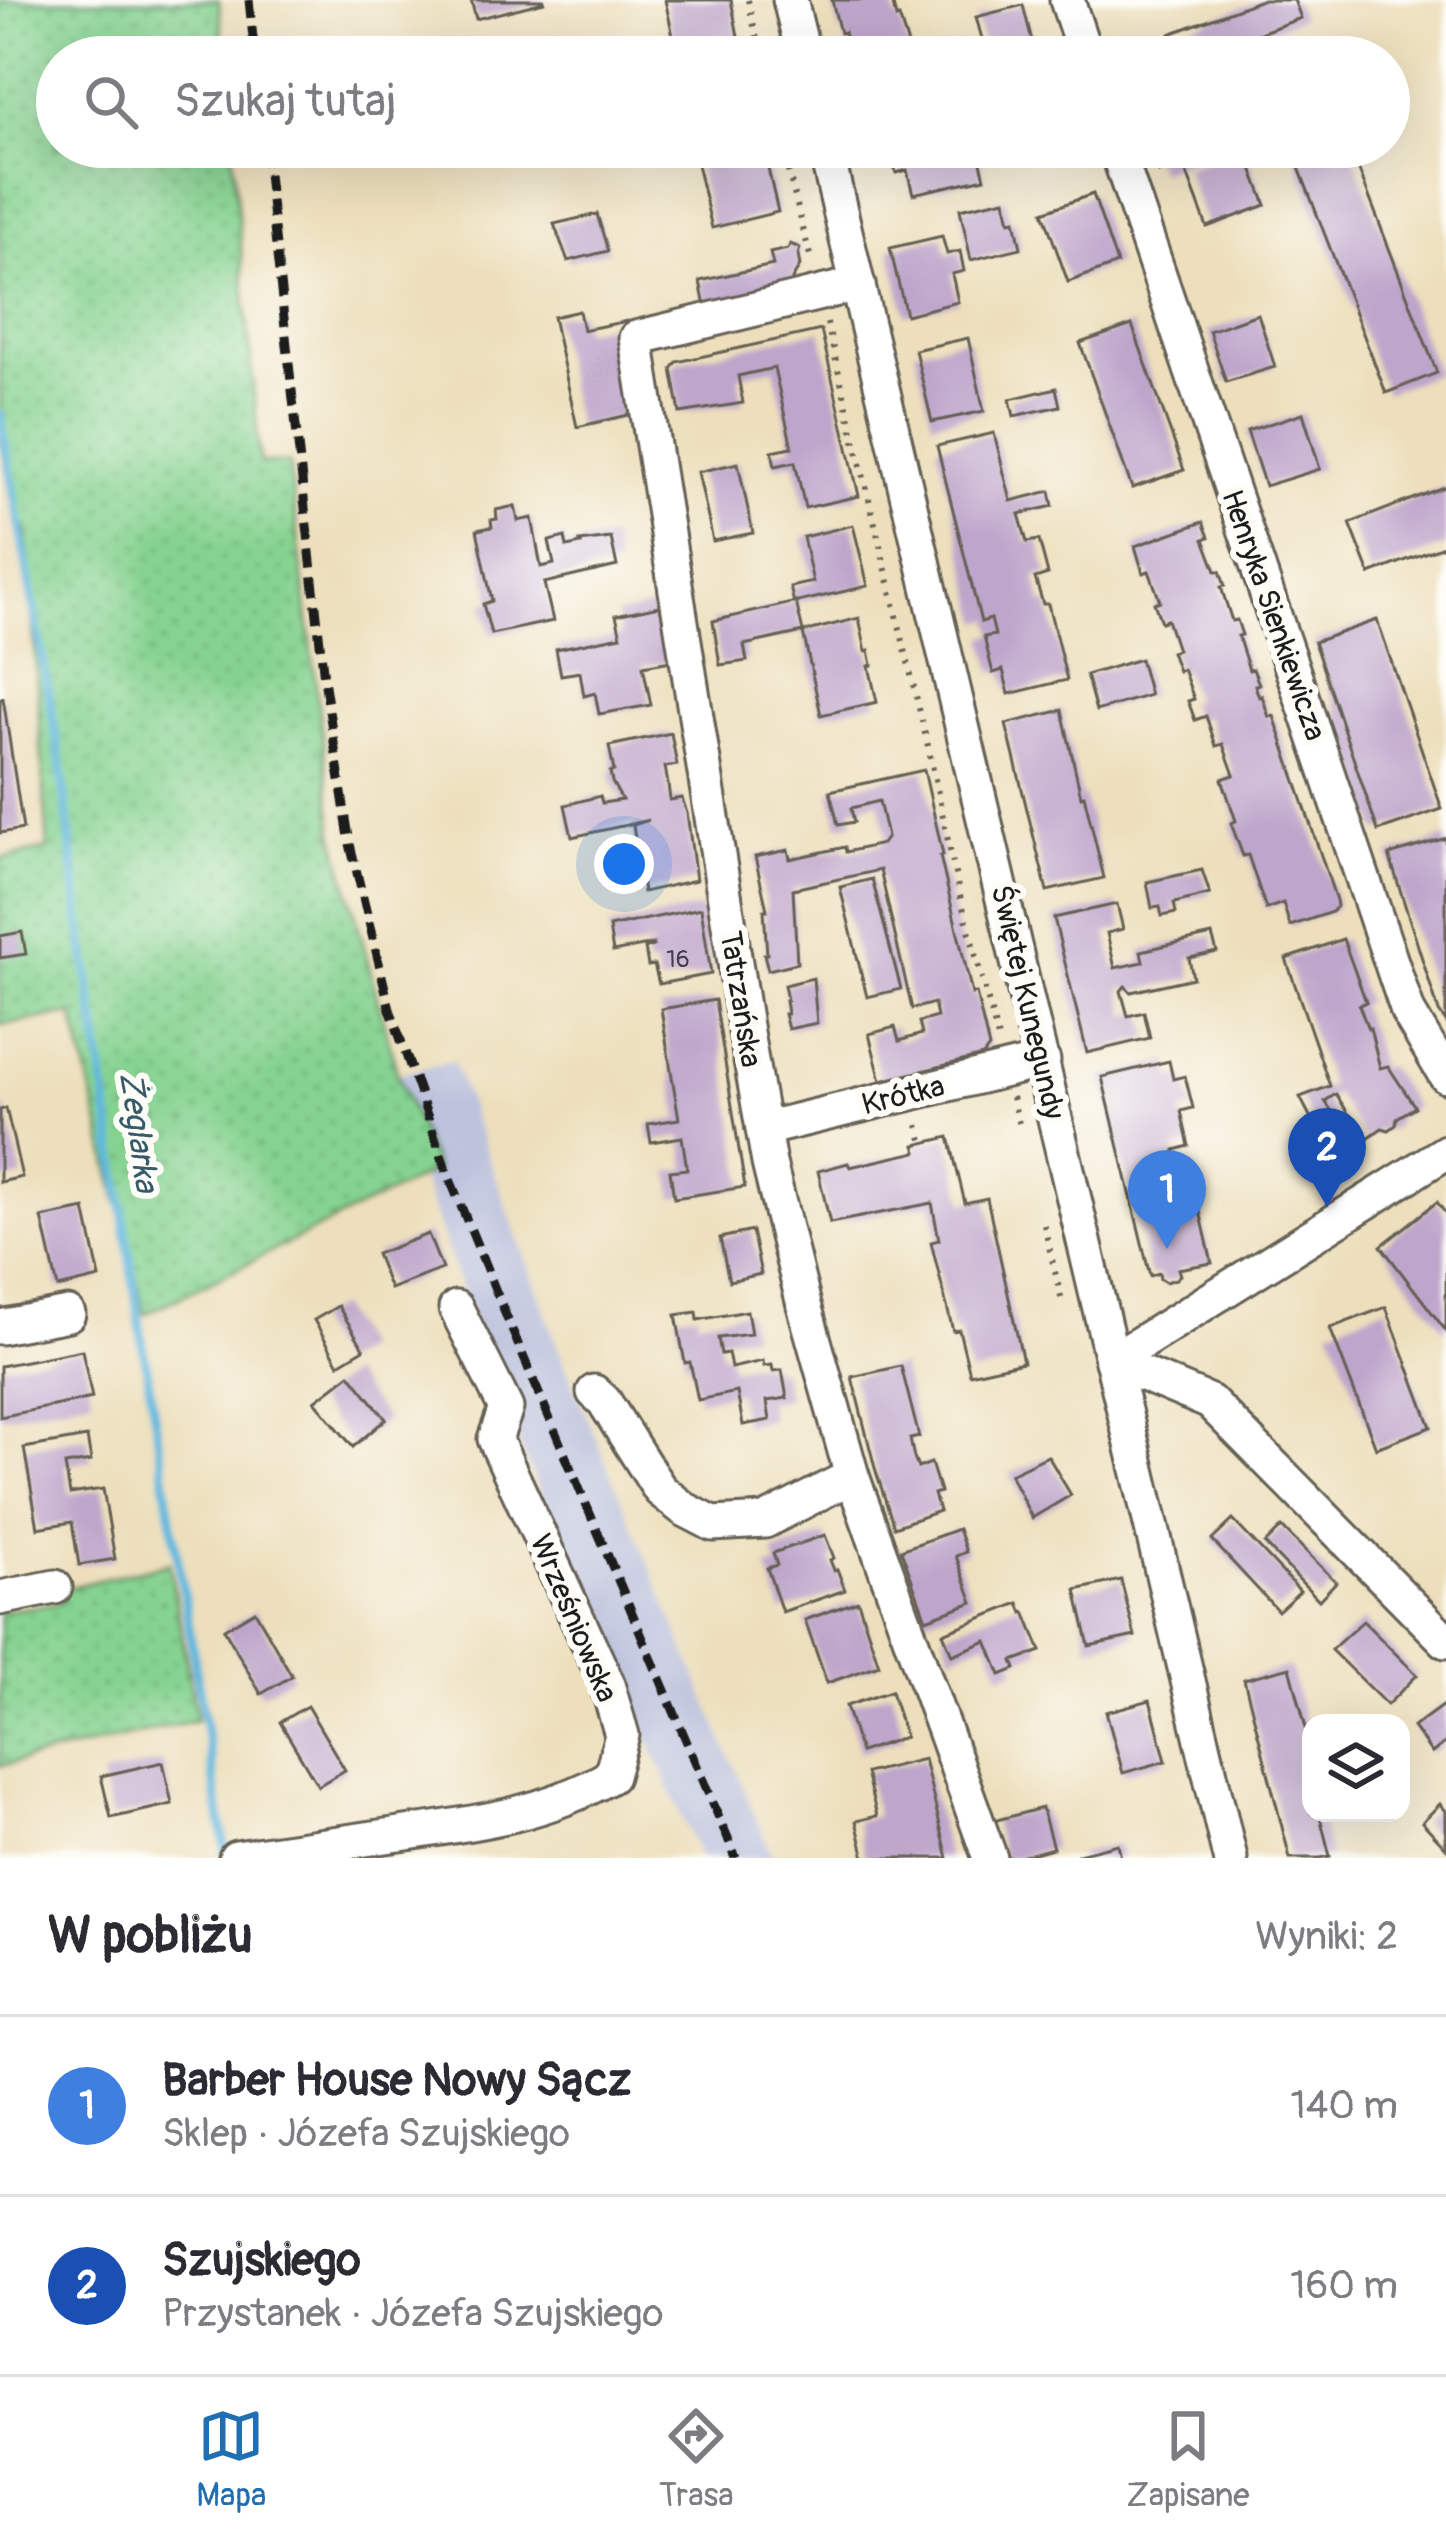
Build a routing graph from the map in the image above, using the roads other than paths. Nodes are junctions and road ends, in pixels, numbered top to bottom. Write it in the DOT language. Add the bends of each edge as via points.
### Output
graph roads {
  1 [pos="790,0"];
  2 [pos="1067,0"];
  3 [pos="799,36"];
  4 [pos="1079,36"];
  5 [pos="830,168"];
  6 [pos="1123,168"];
  7 [pos="858,284"];
  8 [pos="1042,1061"];
  9 [pos="1446,1076"];
  10 [pos="763,1130"];
  11 [pos="1446,1152"];
  12 [pos="456,1308"];
  13 [pos="68,1314"];
  14 [pos="0,1327"];
  15 [pos="1112,1361"];
  16 [pos="594,1392"];
  17 [pos="852,1475"];
  18 [pos="55,1588"];
  19 [pos="0,1598"];
  20 [pos="1446,1641"];
  21 [pos="427,1845"];
  22 [pos="238,1858"];
  23 [pos="990,1858"];
  24 [pos="1230,1858"];
  1 -- 3 [label="street"];
  2 -- 4 [label="street"];
  5 -- 7 [label="street, Świętej Kunegundy"];
  6 -- 9 [label="street, Henryka Sienkiewicza" via="1408,1012"];
  7 -- 8 [label="street, Świętej Kunegundy"];
  7 -- 10 [label="street, Tatrzańska" via="636,338"];
  8 -- 10 [label="street, Krótka"];
  8 -- 15 [label="street, Świętej Kunegundy"];
  10 -- 17 [label="street, Tatrzańska"];
  11 -- 15 [label="street"];
  12 -- 21 [label="street, Wrześniowska" via="506,1408 495,1439 606,1681 622,1735 611,1776 580,1795 466,1825"];
  13 -- 14 [label="street"];
  15 -- 20 [label="street" via="1210,1402"];
  15 -- 24 [label="street, Świętej Kunegundy"];
  16 -- 17 [label="street" via="660,1490 713,1524 765,1521"];
  17 -- 23 [label="street, Tatrzańska"];
  18 -- 19 [label="street"];
  21 -- 22 [label="street, Wrześniowska"];
}
